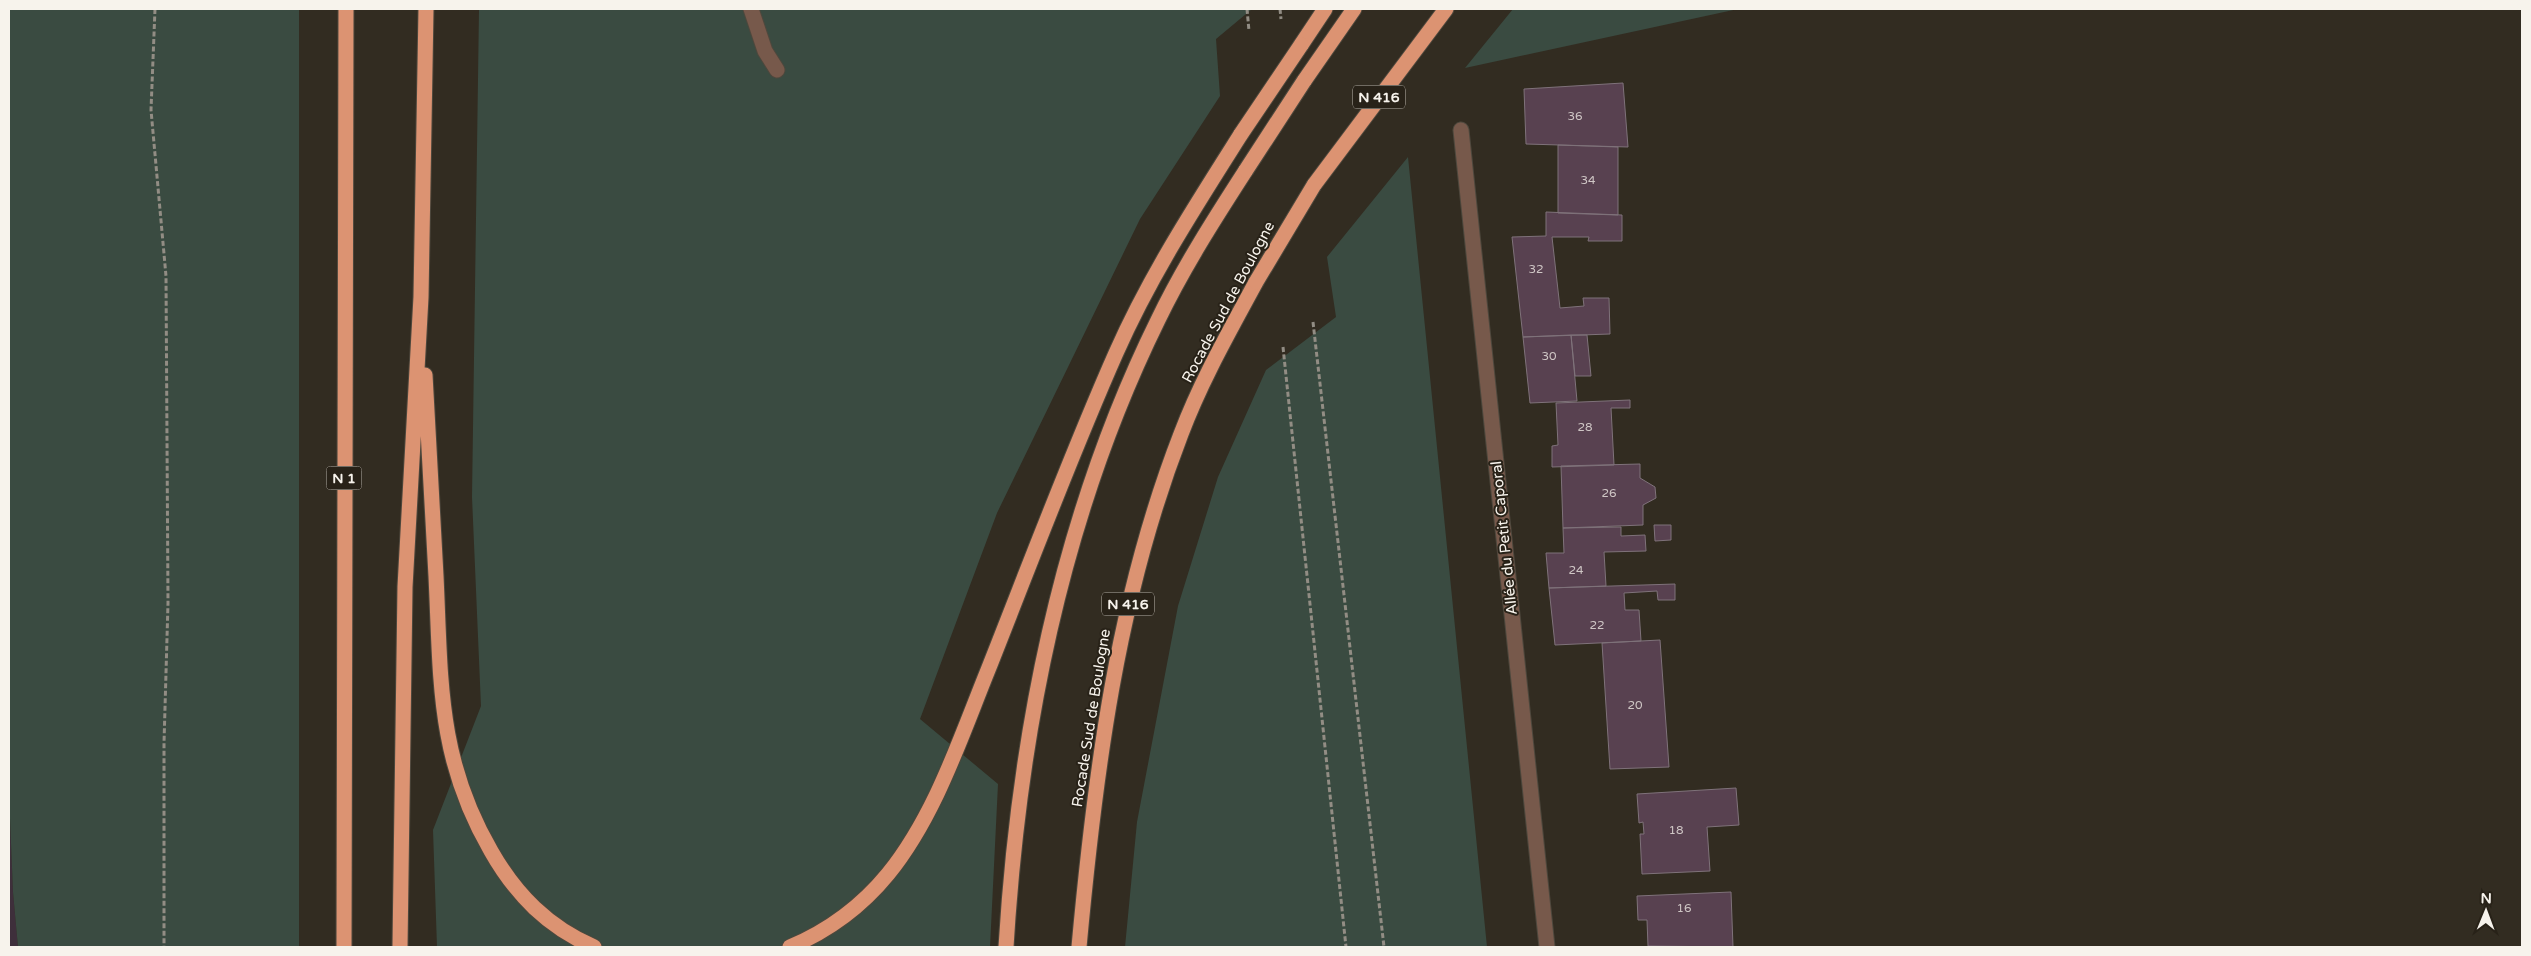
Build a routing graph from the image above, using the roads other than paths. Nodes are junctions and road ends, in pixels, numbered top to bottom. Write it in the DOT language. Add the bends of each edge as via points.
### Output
graph roads {
  1 [pos="346,9"];
  2 [pos="426,9"];
  3 [pos="751,9"];
  4 [pos="1325,9"];
  5 [pos="1354,9"];
  6 [pos="1446,9"];
  7 [pos="777,70"];
  8 [pos="1461,130"];
  9 [pos="422,297"];
  10 [pos="344,947"];
  11 [pos="400,947"];
  12 [pos="594,947"];
  13 [pos="790,947"];
  14 [pos="1006,947"];
  15 [pos="1079,947"];
  16 [pos="1547,947"];
  1 -- 10 [label="highway, N 1"];
  2 -- 9 [label="highway"];
  3 -- 7 [label="street" via="765,51"];
  4 -- 13 [label="highway, bridge" via="1241,134 1166,255 1117,350 972,710 917,832 888,874 856,907 834,924"];
  5 -- 14 [label="highway, bridge" via="1203,238 1158,318 1119,406 1081,509 1052,617 1017,815"];
  6 -- 15 [label="highway, Rocade Sud de Boulogne / N 416, bridge" via="1314,185 1217,354 1181,434 1155,508 1109,693"];
  8 -- 16 [label="street, Allée du Petit Caporal"];
  9 -- 11 [label="highway" via="405,587"];
  9 -- 12 [label="highway" via="441,697 450,752 479,830 510,882 547,921"];
}
